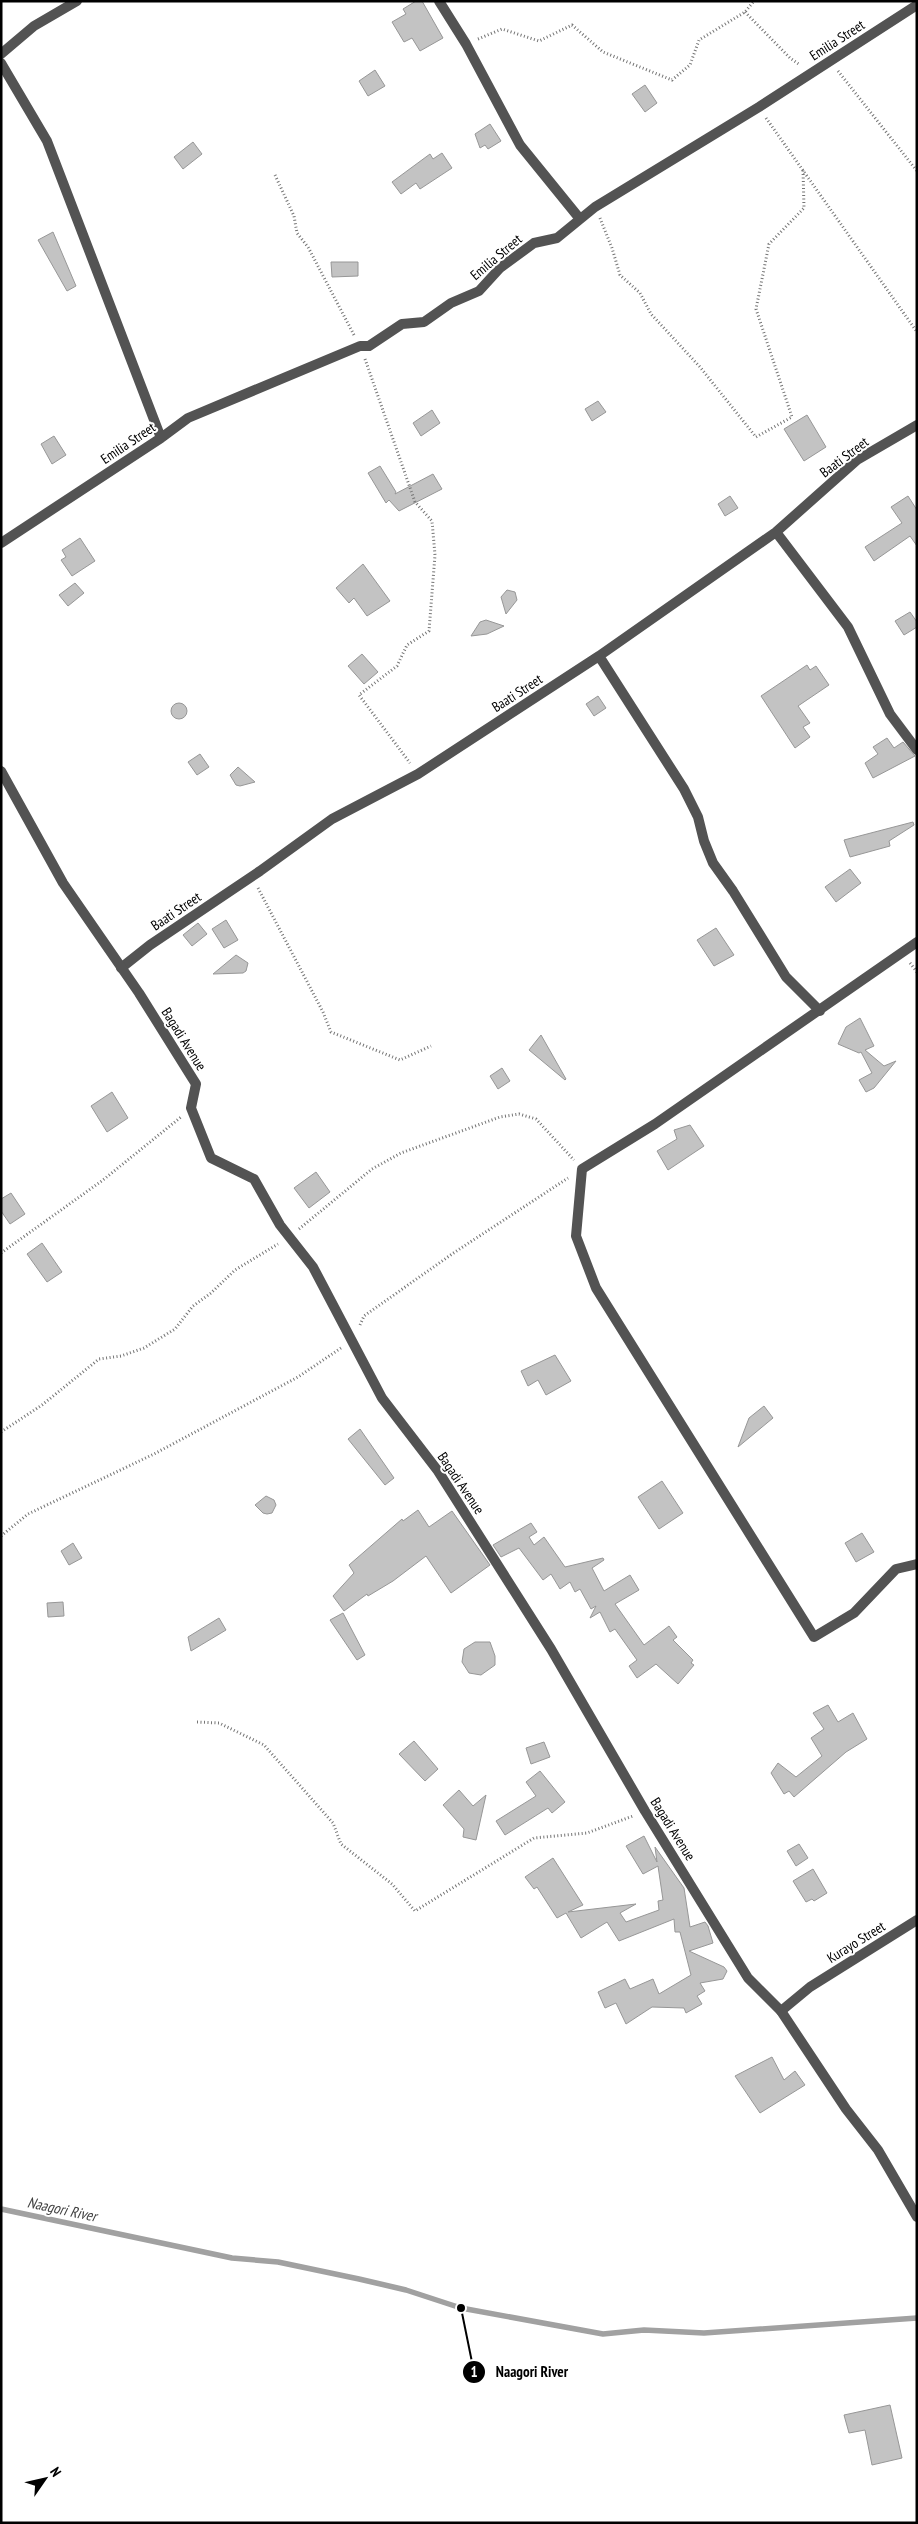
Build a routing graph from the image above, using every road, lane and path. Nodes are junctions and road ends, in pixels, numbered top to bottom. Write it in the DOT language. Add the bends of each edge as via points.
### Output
graph roads {
  1 [pos="77,1"];
  2 [pos="440,1"];
  3 [pos="754,1"];
  4 [pos="917,5"];
  5 [pos="745,12"];
  6 [pos="466,44"];
  7 [pos="1,54"];
  8 [pos="830,60"];
  9 [pos="1,63"];
  10 [pos="810,73"];
  11 [pos="759,107"];
  12 [pos="803,169"];
  13 [pos="917,171"];
  14 [pos="275,175"];
  15 [pos="596,207"];
  16 [pos="580,219"];
  17 [pos="917,332"];
  18 [pos="360,346"];
  19 [pos="917,425"];
  20 [pos="161,438"];
  21 [pos="776,532"];
  22 [pos="1,544"];
  23 [pos="599,656"];
  24 [pos="917,750"];
  25 [pos="1,771"];
  26 [pos="418,774"];
  27 [pos="251,878"];
  28 [pos="917,942"];
  29 [pos="121,968"];
  30 [pos="820,1011"];
  31 [pos="431,1046"];
  32 [pos="191,1108"];
  33 [pos="582,1169"];
  34 [pos="290,1237"];
  35 [pos="1,1253"];
  36 [pos="352,1341"];
  37 [pos="1,1432"];
  38 [pos="1,1536"];
  39 [pos="917,1564"];
  40 [pos="197,1722"];
  41 [pos="645,1811"];
  42 [pos="917,1920"];
  43 [pos="781,2011"];
  44 [pos="917,2217"];
  1 -- 7 [label="street" via="34,26"];
  2 -- 6 [label="street"];
  3 -- 5 [label="path"];
  4 -- 8 [label="street, Emilia Street"];
  5 -- 6 [label="path" via="699,40 690,65 672,80 603,52 572,24 539,41 502,29"];
  5 -- 10 [label="path" via="790,58"];
  6 -- 16 [label="street" via="520,145"];
  8 -- 10 [label="street, Emilia Street"];
  8 -- 13 [label="path"];
  9 -- 20 [label="street" via="47,141"];
  10 -- 11 [label="street, Emilia Street"];
  11 -- 12 [label="path"];
  11 -- 15 [label="street, Emilia Street"];
  12 -- 15 [label="path" via="804,208 769,244 756,309 792,417 756,437 700,367 651,314 640,294 620,275"];
  12 -- 17 [label="path"];
  14 -- 18 [label="path" via="294,216 297,233 308,247"];
  15 -- 16 [label="street, Emilia Street"];
  16 -- 18 [label="street, Emilia Street" via="557,238 534,243 500,268 479,290 451,302 424,322 402,324 369,346"];
  18 -- 20 [label="street, Emilia Street" via="205,410"];
  18 -- 26 [label="path" via="415,502 432,521 435,555 428,631 407,645 397,666 359,696"];
  19 -- 21 [label="street, Baati Street" via="858,460"];
  20 -- 22 [label="street, Emilia Street"];
  21 -- 23 [label="street, Baati Street"];
  21 -- 24 [label="street" via="848,627 890,714"];
  23 -- 26 [label="street, Baati Street"];
  23 -- 30 [label="street" via="684,789 698,817 713,863 738,897 786,977"];
  25 -- 29 [label="street, Bagadi Avenue" via="64,883"];
  26 -- 27 [label="street, Baati Street" via="332,819"];
  27 -- 29 [label="street, Baati Street"];
  27 -- 31 [label="path" via="315,995 331,1032 400,1060"];
  28 -- 30 [label="street"];
  29 -- 32 [label="street, Bagadi Avenue" via="196,1084"];
  30 -- 33 [label="street" via="655,1124"];
  32 -- 34 [label="street, Bagadi Avenue" via="211,1158 254,1179"];
  32 -- 35 [label="path" via="103,1180"];
  33 -- 34 [label="path" via="536,1119 519,1114 500,1118 401,1153 372,1169"];
  33 -- 36 [label="path" via="364,1316"];
  33 -- 39 [label="street" via="576,1236 596,1288 814,1638 854,1613 896,1569"];
  34 -- 36 [label="street, Bagadi Avenue" via="314,1267"];
  34 -- 37 [label="path" via="234,1270 193,1306 175,1329 144,1348 99,1360 42,1405"];
  36 -- 38 [label="path" via="298,1377 171,1445 28,1514"];
  36 -- 41 [label="street, Bagadi Avenue" via="382,1398 438,1471 552,1649"];
  40 -- 41 [label="path" via="219,1723 264,1745 333,1823 341,1844 392,1884 415,1911 534,1838 587,1834"];
  41 -- 43 [label="street, Bagadi Avenue" via="748,1978"];
  42 -- 43 [label="street, Kurayo Street" via="810,1987"];
  43 -- 44 [label="street, Bagadi Avenue" via="846,2109 878,2150"];
}
